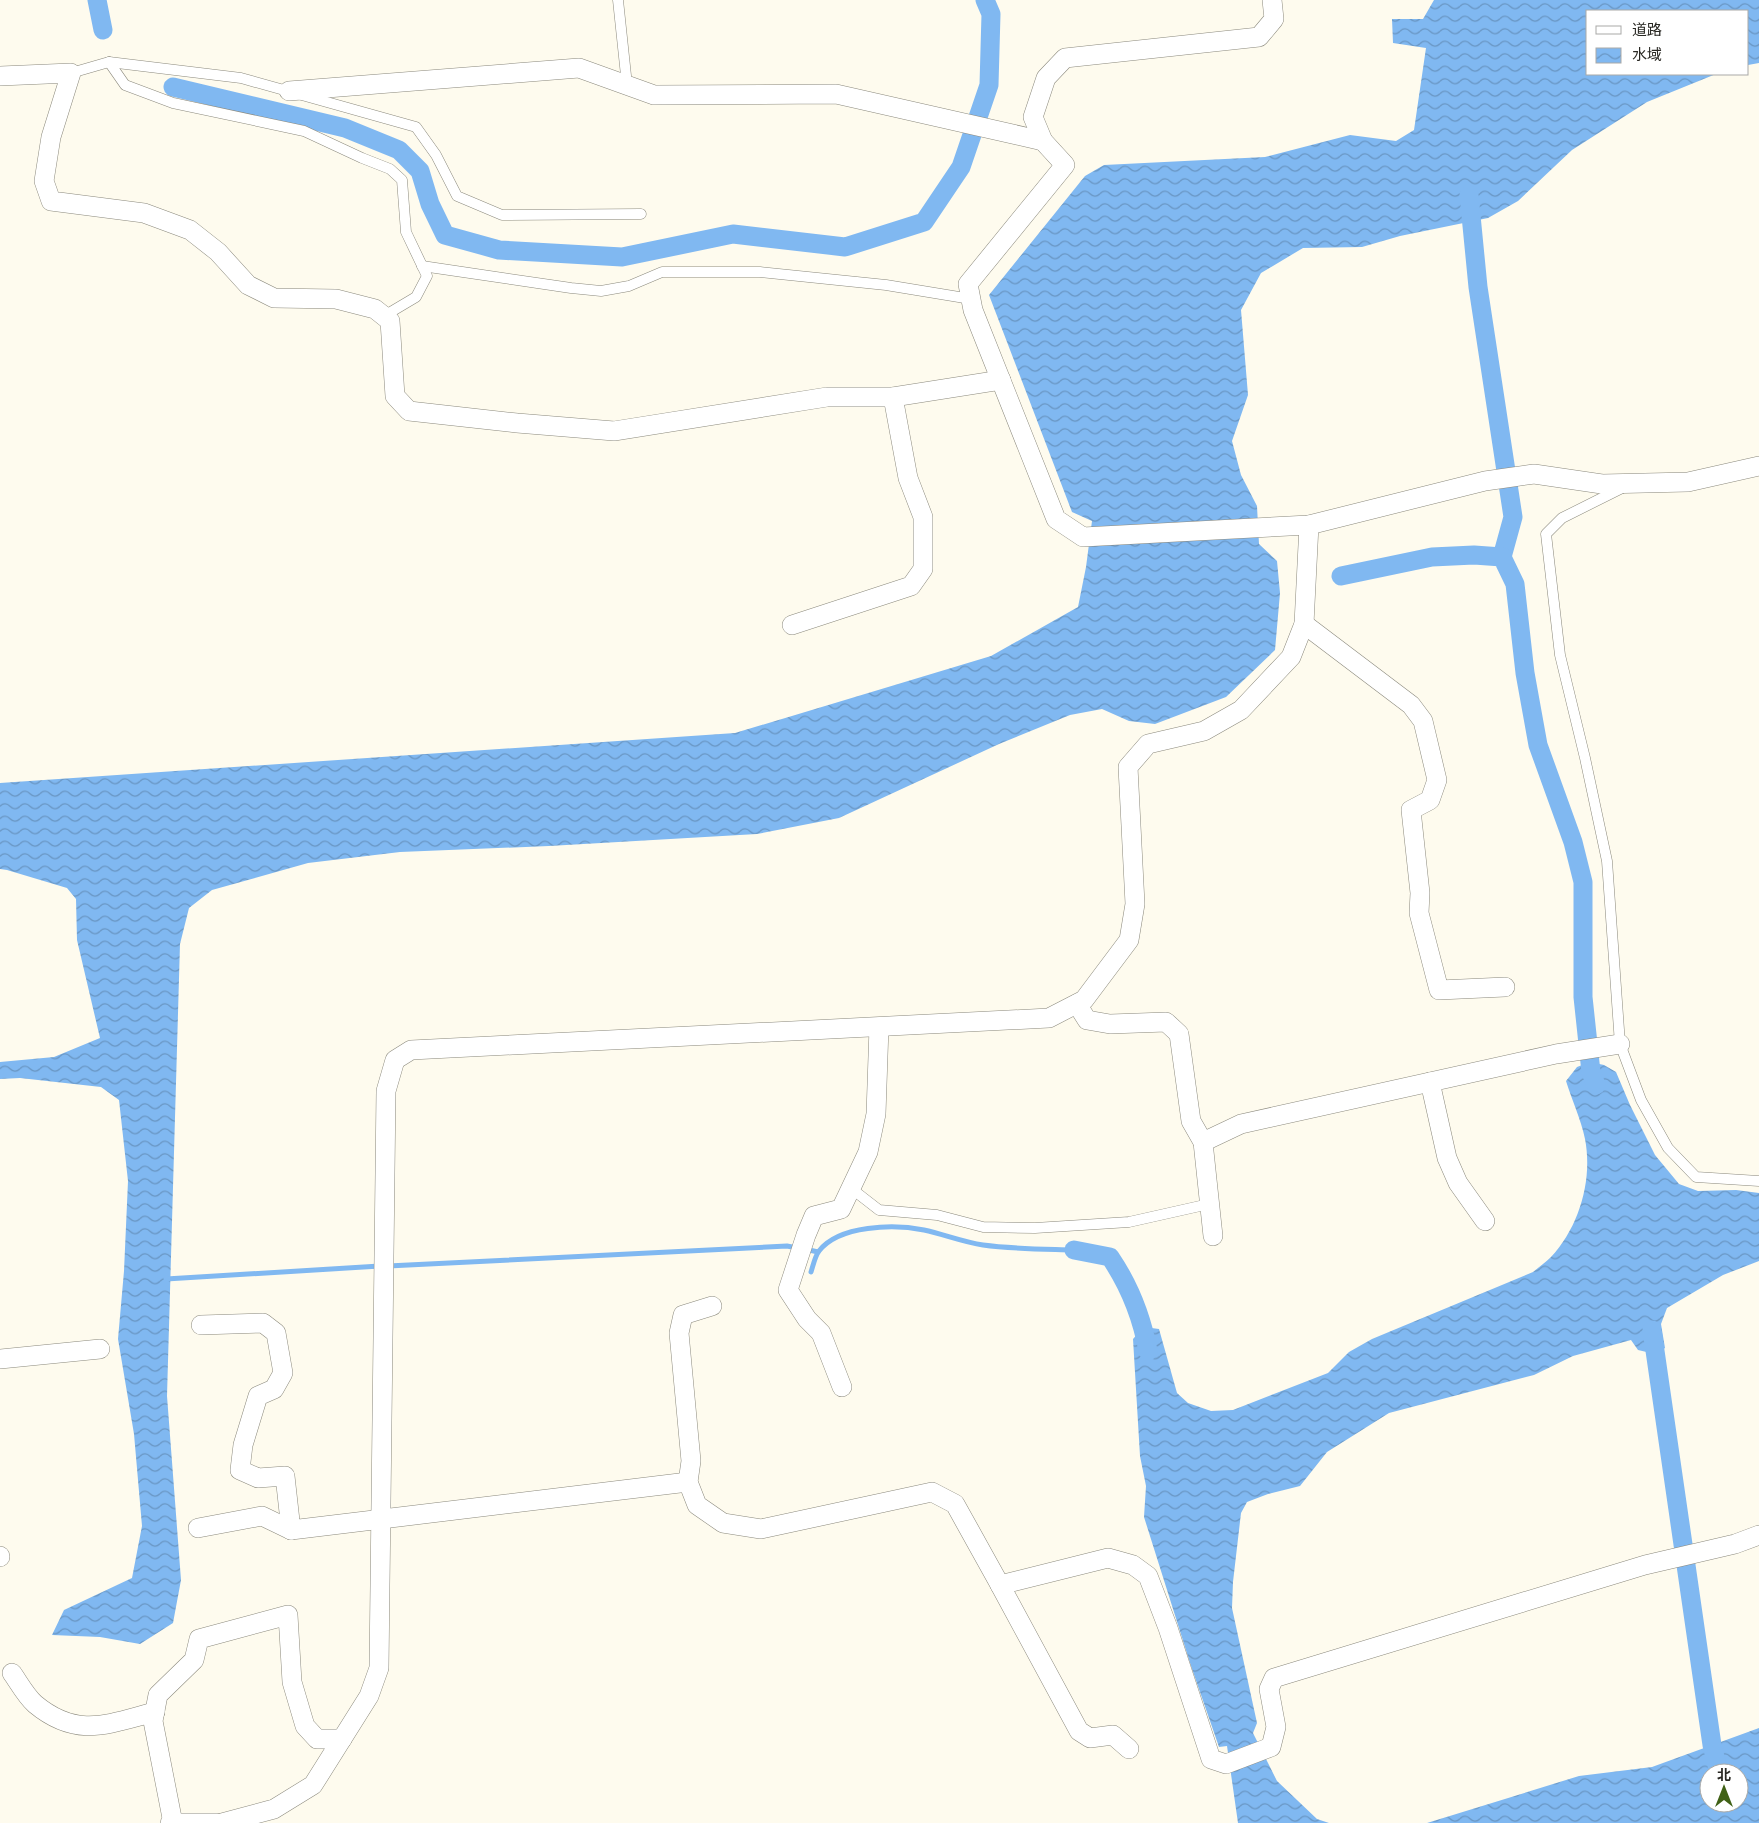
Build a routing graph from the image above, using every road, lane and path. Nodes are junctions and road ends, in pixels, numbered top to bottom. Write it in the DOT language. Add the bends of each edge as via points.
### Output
graph roads {
  1 [pos="618,0"];
  2 [pos="1272,0"];
  3 [pos="109,62"];
  4 [pos="71,73"];
  5 [pos="0,76"];
  6 [pos="627,86"];
  7 [pos="289,91"];
  8 [pos="1043,141"];
  9 [pos="641,214"];
  10 [pos="422,266"];
  11 [pos="971,299"];
  12 [pos="384,316"];
  13 [pos="1001,380"];
  14 [pos="893,398"];
  15 [pos="1759,466"];
  16 [pos="1631,483"];
  17 [pos="1309,525"];
  18 [pos="1304,624"];
  19 [pos="792,626"];
  20 [pos="1506,987"];
  21 [pos="1077,1004"];
  22 [pos="879,1027"];
  23 [pos="1620,1044"];
  24 [pos="1430,1082"];
  25 [pos="1203,1142"];
  26 [pos="1759,1180"];
  27 [pos="852,1189"];
  28 [pos="1209,1204"];
  29 [pos="1485,1221"];
  30 [pos="1213,1236"];
  31 [pos="712,1306"];
  32 [pos="201,1325"];
  33 [pos="100,1349"];
  34 [pos="0,1358"];
  35 [pos="842,1387"];
  36 [pos="688,1482"];
  37 [pos="381,1519"];
  38 [pos="198,1528"];
  39 [pos="291,1530"];
  40 [pos="1759,1535"];
  41 [pos="1000,1585"];
  42 [pos="12,1673"];
  43 [pos="155,1712"];
  44 [pos="342,1739"];
  45 [pos="1129,1749"];
  46 [pos="172,1823"];
  47 [pos="217,1823"];
  48 [pos="222,1823"];
  1 -- 6 [label="lane"];
  2 -- 8 [label="street" via="1274,19 1259,37 1065,58 1046,78 1033,116"];
  3 -- 4 [label="lane"];
  3 -- 7 [label="lane" via="241,78"];
  3 -- 10 [label="lane" via="125,86 173,103 304,131 390,169 402,180 406,232"];
  4 -- 5 [label="street"];
  4 -- 12 [label="street" via="51,137 44,181 51,201 144,213 190,230 218,252 248,285 274,298 336,299 375,309"];
  6 -- 7 [label="street" via="579,68"];
  6 -- 8 [label="street" via="654,95 836,94"];
  7 -- 9 [label="lane" via="416,127 436,155 457,196 502,215"];
  8 -- 11 [label="street" via="1065,164 968,284"];
  10 -- 11 [label="lane" via="601,291 629,286 662,272 760,272 886,285"];
  10 -- 12 [label="lane" via="427,276 416,297"];
  11 -- 13 [label="street"];
  12 -- 14 [label="street" via="390,321 395,396 409,411 614,431 826,398"];
  13 -- 14 [label="street"];
  13 -- 17 [label="street" via="1056,519 1083,537"];
  14 -- 19 [label="street" via="908,478 923,516 923,569 911,586"];
  15 -- 16 [label="street" via="1688,482"];
  16 -- 17 [label="street" via="1602,484 1534,474 1485,480"];
  16 -- 23 [label="lane" via="1562,518 1546,534 1560,655 1607,861"];
  17 -- 18 [label="street"];
  18 -- 20 [label="street" via="1411,705 1423,721 1437,780 1430,800 1411,810 1420,893 1419,913 1439,990"];
  18 -- 21 [label="street" via="1291,657 1241,710 1204,731 1148,744 1128,767 1135,904 1129,940 1084,1000"];
  21 -- 22 [label="street" via="1049,1018"];
  21 -- 25 [label="street" via="1087,1020 1110,1024 1166,1022 1179,1034 1191,1121"];
  22 -- 27 [label="street" via="876,1114 868,1152"];
  22 -- 37 [label="street" via="410,1050 395,1060 386,1091"];
  23 -- 24 [label="street" via="1556,1054"];
  23 -- 26 [label="lane" via="1641,1100 1668,1148 1696,1177"];
  24 -- 25 [label="street" via="1241,1124"];
  24 -- 29 [label="street" via="1448,1158 1458,1183"];
  25 -- 28 [label="street"];
  27 -- 28 [label="lane" via="879,1210 937,1215 983,1227 1035,1228 1129,1222"];
  27 -- 35 [label="street" via="841,1209 814,1216 788,1290 807,1319 821,1333"];
  28 -- 30 [label="street"];
  31 -- 36 [label="street" via="683,1315 679,1333 691,1461"];
  32 -- 39 [label="street" via="263,1323 276,1334 283,1373 274,1389 258,1396 242,1445 240,1470 258,1478 285,1476"];
  33 -- 34 [label="street"];
  36 -- 37 [label="street"];
  36 -- 41 [label="street" via="697,1505 723,1523 761,1529 932,1492 955,1504"];
  37 -- 39 [label="street"];
  37 -- 44 [label="street" via="378,1668 369,1696"];
  38 -- 39 [label="street" via="262,1516"];
  40 -- 41 [label="street" via="1648,1565 1274,1678 1269,1689 1276,1727 1271,1747 1226,1764 1211,1759 1148,1576 1133,1565 1108,1558"];
  41 -- 45 [label="street" via="1079,1731 1090,1738 1113,1735"];
  42 -- 43 [label="street" via="34,1703 66,1724 98,1726"];
  43 -- 44 [label="street" via="158,1695 194,1660 199,1638 288,1615 292,1682 305,1726 317,1739"];
  43 -- 46 [label="street" via="153,1721"];
  44 -- 48 [label="street" via="313,1785 274,1809"];
  46 -- 47 [label="street"];
}
